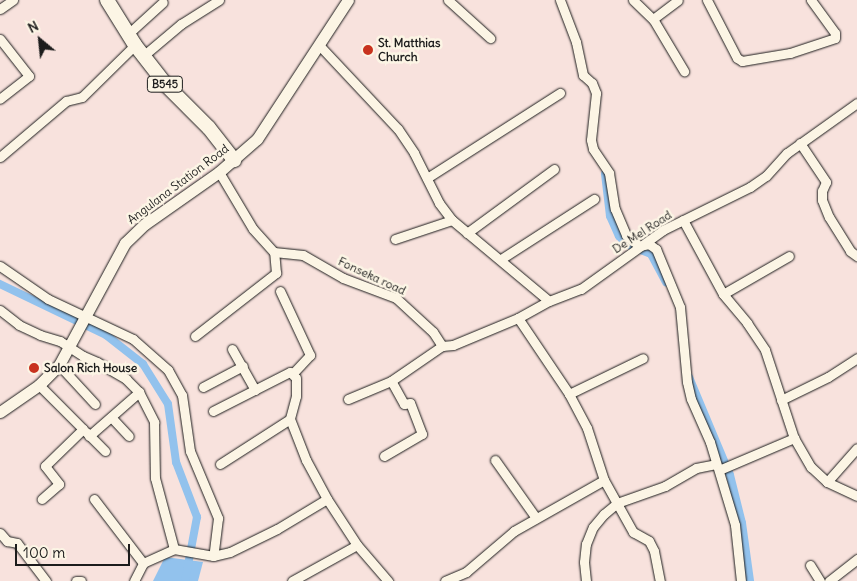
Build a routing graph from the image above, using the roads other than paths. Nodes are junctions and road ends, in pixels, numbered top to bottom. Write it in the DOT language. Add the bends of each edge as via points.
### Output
graph roads {
  1 [pos="13,0"];
  2 [pos="107,0"];
  3 [pos="219,0"];
  4 [pos="348,0"];
  5 [pos="448,0"];
  6 [pos="560,0"];
  7 [pos="633,0"];
  8 [pos="678,0"];
  9 [pos="707,0"];
  10 [pos="811,0"];
  11 [pos="163,2"];
  12 [pos="0,9"];
  13 [pos="653,19"];
  14 [pos="490,38"];
  15 [pos="0,39"];
  16 [pos="136,45"];
  17 [pos="319,45"];
  18 [pos="9,50"];
  19 [pos="0,56"];
  20 [pos="684,71"];
  21 [pos="560,93"];
  22 [pos="0,99"];
  23 [pos="857,103"];
  24 [pos="800,143"];
  25 [pos="0,156"];
  26 [pos="234,160"];
  27 [pos="554,169"];
  28 [pos="219,172"];
  29 [pos="427,178"];
  30 [pos="594,199"];
  31 [pos="452,220"];
  32 [pos="683,220"];
  33 [pos="467,233"];
  34 [pos="395,239"];
  35 [pos="639,246"];
  36 [pos="274,252"];
  37 [pos="790,256"];
  38 [pos="857,256"];
  39 [pos="501,259"];
  40 [pos="0,266"];
  41 [pos="280,291"];
  42 [pos="723,294"];
  43 [pos="549,301"];
  44 [pos="0,310"];
  45 [pos="518,318"];
  46 [pos="84,319"];
  47 [pos="195,336"];
  48 [pos="72,343"];
  49 [pos="442,346"];
  50 [pos="232,348"];
  51 [pos="643,358"];
  52 [pos="857,358"];
  53 [pos="59,365"];
  54 [pos="243,366"];
  55 [pos="293,373"];
  56 [pos="391,381"];
  57 [pos="39,385"];
  58 [pos="203,387"];
  59 [pos="255,390"];
  60 [pos="139,392"];
  61 [pos="569,394"];
  62 [pos="348,399"];
  63 [pos="781,400"];
  64 [pos="95,404"];
  65 [pos="2,406"];
  66 [pos="213,411"];
  67 [pos="111,417"];
  68 [pos="290,419"];
  69 [pos="86,432"];
  70 [pos="129,436"];
  71 [pos="794,438"];
  72 [pos="857,448"];
  73 [pos="104,451"];
  74 [pos="384,456"];
  75 [pos="495,460"];
  76 [pos="220,464"];
  77 [pos="718,467"];
  78 [pos="604,480"];
  79 [pos="827,482"];
  80 [pos="857,496"];
  81 [pos="94,499"];
  82 [pos="327,499"];
  83 [pos="42,500"];
  84 [pos="617,504"];
  85 [pos="536,518"];
  86 [pos="0,533"];
  87 [pos="357,545"];
  88 [pos="176,550"];
  89 [pos="210,556"];
  90 [pos="857,559"];
  91 [pos="143,563"];
  92 [pos="810,565"];
  93 [pos="46,581"];
  94 [pos="76,581"];
  95 [pos="81,581"];
  96 [pos="134,581"];
  97 [pos="292,581"];
  98 [pos="388,581"];
  99 [pos="445,581"];
  100 [pos="586,581"];
  101 [pos="660,581"];
  102 [pos="741,581"];
  103 [pos="820,581"];
  104 [pos="829,581"];
  1 -- 12 [label="street"];
  2 -- 16 [label="main road, B545"];
  3 -- 16 [label="street" via="181,24"];
  4 -- 17 [label="street, Angulana Station Road"];
  5 -- 14 [label="street"];
  6 -- 35 [label="street" via="576,42 583,74 596,93 593,149 609,173 615,209 626,235"];
  7 -- 13 [label="street"];
  8 -- 13 [label="street"];
  9 -- 10 [label="street" via="737,58 742,61 790,53 835,38 835,33"];
  11 -- 16 [label="street"];
  13 -- 20 [label="street"];
  15 -- 18 [label="street"];
  16 -- 25 [label="street" via="82,97 66,101"];
  16 -- 26 [label="main road, B545" via="167,86 209,128"];
  17 -- 26 [label="street, Angulana Station Road" via="257,139"];
  17 -- 29 [label="street" via="398,129"];
  18 -- 19 [label="street"];
  18 -- 22 [label="street" via="29,76"];
  21 -- 29 [label="street"];
  23 -- 24 [label="street, De Mel Road"];
  24 -- 32 [label="street, De Mel Road" via="750,187"];
  24 -- 38 [label="street" via="826,182 822,200 829,217 850,251"];
  26 -- 28 [label="street, Angulana Station Road"];
  27 -- 33 [label="street"];
  28 -- 36 [label="street" via="252,229"];
  28 -- 46 [label="street, Angulana Station Road" via="145,224 125,243"];
  29 -- 31 [label="street"];
  30 -- 39 [label="street"];
  31 -- 33 [label="street"];
  31 -- 34 [label="street"];
  32 -- 35 [label="street, De Mel Road"];
  32 -- 42 [label="street"];
  33 -- 39 [label="street"];
  35 -- 43 [label="street, De Mel Road" via="581,289"];
  35 -- 77 [label="street" via="648,244 656,249 680,307 686,382"];
  36 -- 47 [label="street" via="276,273"];
  36 -- 49 [label="street, Fonseka road" via="303,255 342,278 396,298 433,332"];
  37 -- 42 [label="street"];
  39 -- 43 [label="street"];
  40 -- 46 [label="street"];
  41 -- 55 [label="street" via="310,355"];
  42 -- 63 [label="street" via="765,350"];
  43 -- 45 [label="street, De Mel Road"];
  44 -- 48 [label="street" via="40,335"];
  45 -- 49 [label="street, De Mel Road" via="453,345"];
  45 -- 61 [label="street"];
  46 -- 48 [label="street"];
  46 -- 89 [label="street" via="133,338 168,370 182,395 190,451 218,518"];
  48 -- 53 [label="street"];
  48 -- 60 [label="street" via="126,379"];
  49 -- 56 [label="street"];
  50 -- 54 [label="street"];
  51 -- 61 [label="street"];
  52 -- 63 [label="street" via="828,377"];
  53 -- 57 [label="street"];
  53 -- 64 [label="street"];
  54 -- 58 [label="street"];
  54 -- 59 [label="street"];
  55 -- 59 [label="street"];
  55 -- 68 [label="street" via="296,396"];
  56 -- 62 [label="street"];
  56 -- 74 [label="street" via="404,404 410,403 422,434"];
  57 -- 65 [label="street"];
  57 -- 69 [label="street"];
  59 -- 66 [label="street"];
  60 -- 67 [label="street"];
  60 -- 88 [label="street" via="154,422 155,478"];
  61 -- 78 [label="street" via="587,428"];
  63 -- 71 [label="street"];
  67 -- 69 [label="street"];
  67 -- 70 [label="street"];
  68 -- 76 [label="street"];
  68 -- 82 [label="street" via="306,460"];
  69 -- 73 [label="street"];
  69 -- 83 [label="street" via="45,466 59,484"];
  71 -- 77 [label="street" via="731,466"];
  71 -- 79 [label="street" via="811,467"];
  72 -- 79 [label="street"];
  75 -- 85 [label="street"];
  77 -- 84 [label="street" via="696,468 665,486"];
  77 -- 102 [label="street" via="735,524"];
  78 -- 84 [label="street"];
  78 -- 85 [label="street"];
  79 -- 80 [label="street"];
  81 -- 91 [label="street"];
  82 -- 87 [label="street"];
  82 -- 89 [label="street" via="246,545"];
  84 -- 100 [label="street" via="593,527 586,544"];
  84 -- 101 [label="street" via="633,532 649,541"];
  85 -- 99 [label="street" via="514,531 466,572"];
  86 -- 93 [label="street" via="7,541 17,543"];
  87 -- 97 [label="street"];
  87 -- 98 [label="street"];
  88 -- 89 [label="street"];
  88 -- 91 [label="street"];
  90 -- 104 [label="street"];
  91 -- 96 [label="street"];
  92 -- 103 [label="street"];
  94 -- 95 [label="street"];
}
